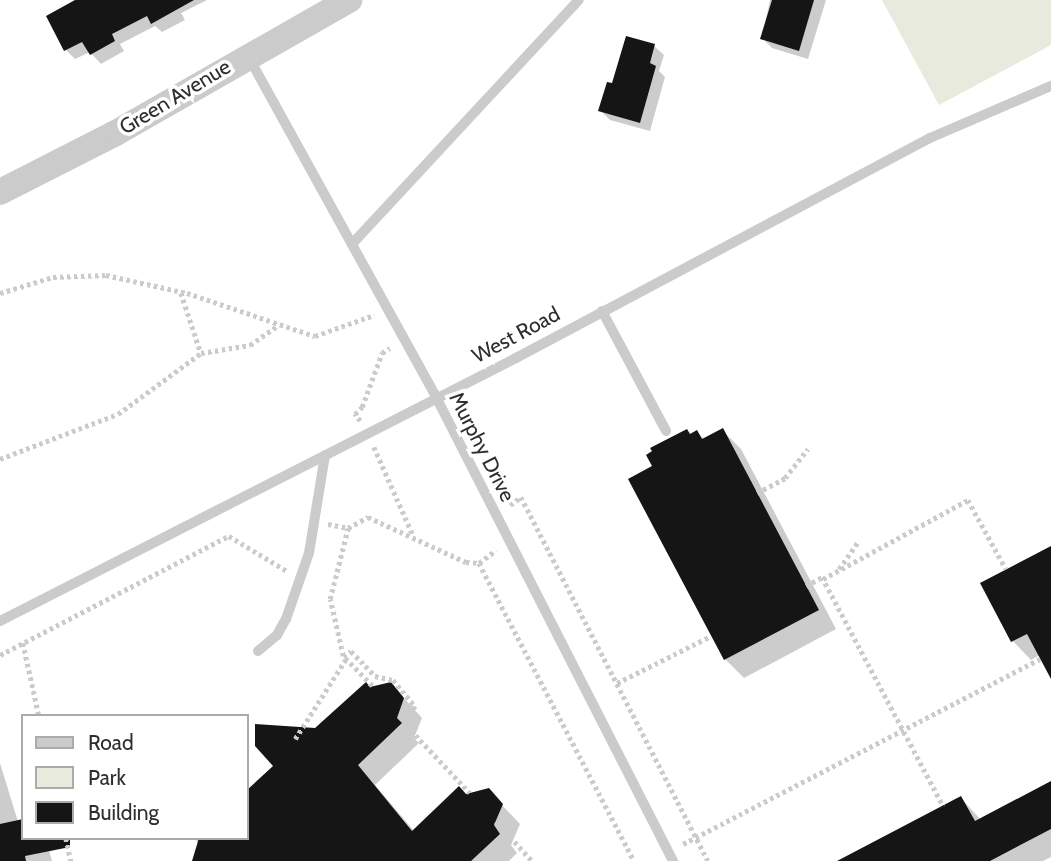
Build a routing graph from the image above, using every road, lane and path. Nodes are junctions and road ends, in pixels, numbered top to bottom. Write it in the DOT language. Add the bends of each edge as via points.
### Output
graph roads {
  1 [pos="349,0"];
  2 [pos="579,0"];
  3 [pos="247,55"];
  4 [pos="1051,86"];
  5 [pos="0,192"];
  6 [pos="352,244"];
  7 [pos="181,292"];
  8 [pos="0,293"];
  9 [pos="388,310"];
  10 [pos="602,310"];
  11 [pos="279,324"];
  12 [pos="201,353"];
  13 [pos="436,397"];
  14 [pos="666,431"];
  15 [pos="808,449"];
  16 [pos="325,455"];
  17 [pos="0,459"];
  18 [pos="757,493"];
  19 [pos="496,517"];
  20 [pos="508,541"];
  21 [pos="858,543"];
  22 [pos="479,563"];
  23 [pos="1006,569"];
  24 [pos="836,572"];
  25 [pos="300,578"];
  26 [pos="0,621"];
  27 [pos="711,636"];
  28 [pos="23,643"];
  29 [pos="258,651"];
  30 [pos="0,655"];
  31 [pos="344,658"];
  32 [pos="1040,659"];
  33 [pos="617,683"];
  34 [pos="372,686"];
  35 [pos="39,714"];
  36 [pos="295,739"];
  37 [pos="470,793"];
  38 [pos="943,806"];
  39 [pos="496,821"];
  40 [pos="696,838"];
  41 [pos="66,840"];
  42 [pos="671,856"];
  43 [pos="71,861"];
  44 [pos="532,861"];
  45 [pos="634,861"];
  46 [pos="708,861"];
  1 -- 3 [label="street, Green Avenue"];
  2 -- 6 [label="lane"];
  3 -- 5 [label="street, Green Avenue" via="114,134"];
  3 -- 6 [label="lane, Murphy Drive"];
  4 -- 10 [label="lane, West Road" via="930,138"];
  6 -- 9 [label="lane, Murphy Drive"];
  7 -- 8 [label="path" via="106,275 75,274"];
  7 -- 11 [label="path"];
  7 -- 12 [label="path"];
  9 -- 11 [label="path" via="315,336"];
  9 -- 13 [label="lane, Murphy Drive"];
  10 -- 13 [label="lane, West Road"];
  10 -- 14 [label="lane"];
  11 -- 12 [label="path" via="250,345"];
  12 -- 17 [label="path" via="118,414"];
  13 -- 16 [label="lane, West Road"];
  13 -- 19 [label="lane, Murphy Drive"];
  15 -- 18 [label="path" via="785,478"];
  16 -- 25 [label="lane" via="309,553"];
  16 -- 26 [label="lane, West Road"];
  19 -- 20 [label="lane, Murphy Drive"];
  19 -- 33 [label="path" via="521,497"];
  20 -- 22 [label="path"];
  20 -- 42 [label="lane, Murphy Drive"];
  21 -- 24 [label="path"];
  22 -- 31 [label="path" via="368,517 348,528 330,599"];
  22 -- 45 [label="path"];
  23 -- 24 [label="path" via="968,500"];
  24 -- 38 [label="path" via="806,587 821,577"];
  25 -- 28 [label="path" via="229,536"];
  25 -- 29 [label="lane" via="277,635"];
  27 -- 33 [label="path"];
  28 -- 30 [label="path"];
  28 -- 35 [label="path"];
  31 -- 34 [label="path"];
  31 -- 36 [label="path"];
  31 -- 37 [label="path" via="351,651 375,676 393,680 415,706 406,725"];
  32 -- 40 [label="path"];
  33 -- 40 [label="path"];
  39 -- 44 [label="path"];
  40 -- 42 [label="path"];
  40 -- 46 [label="path"];
  41 -- 43 [label="path"];
}
